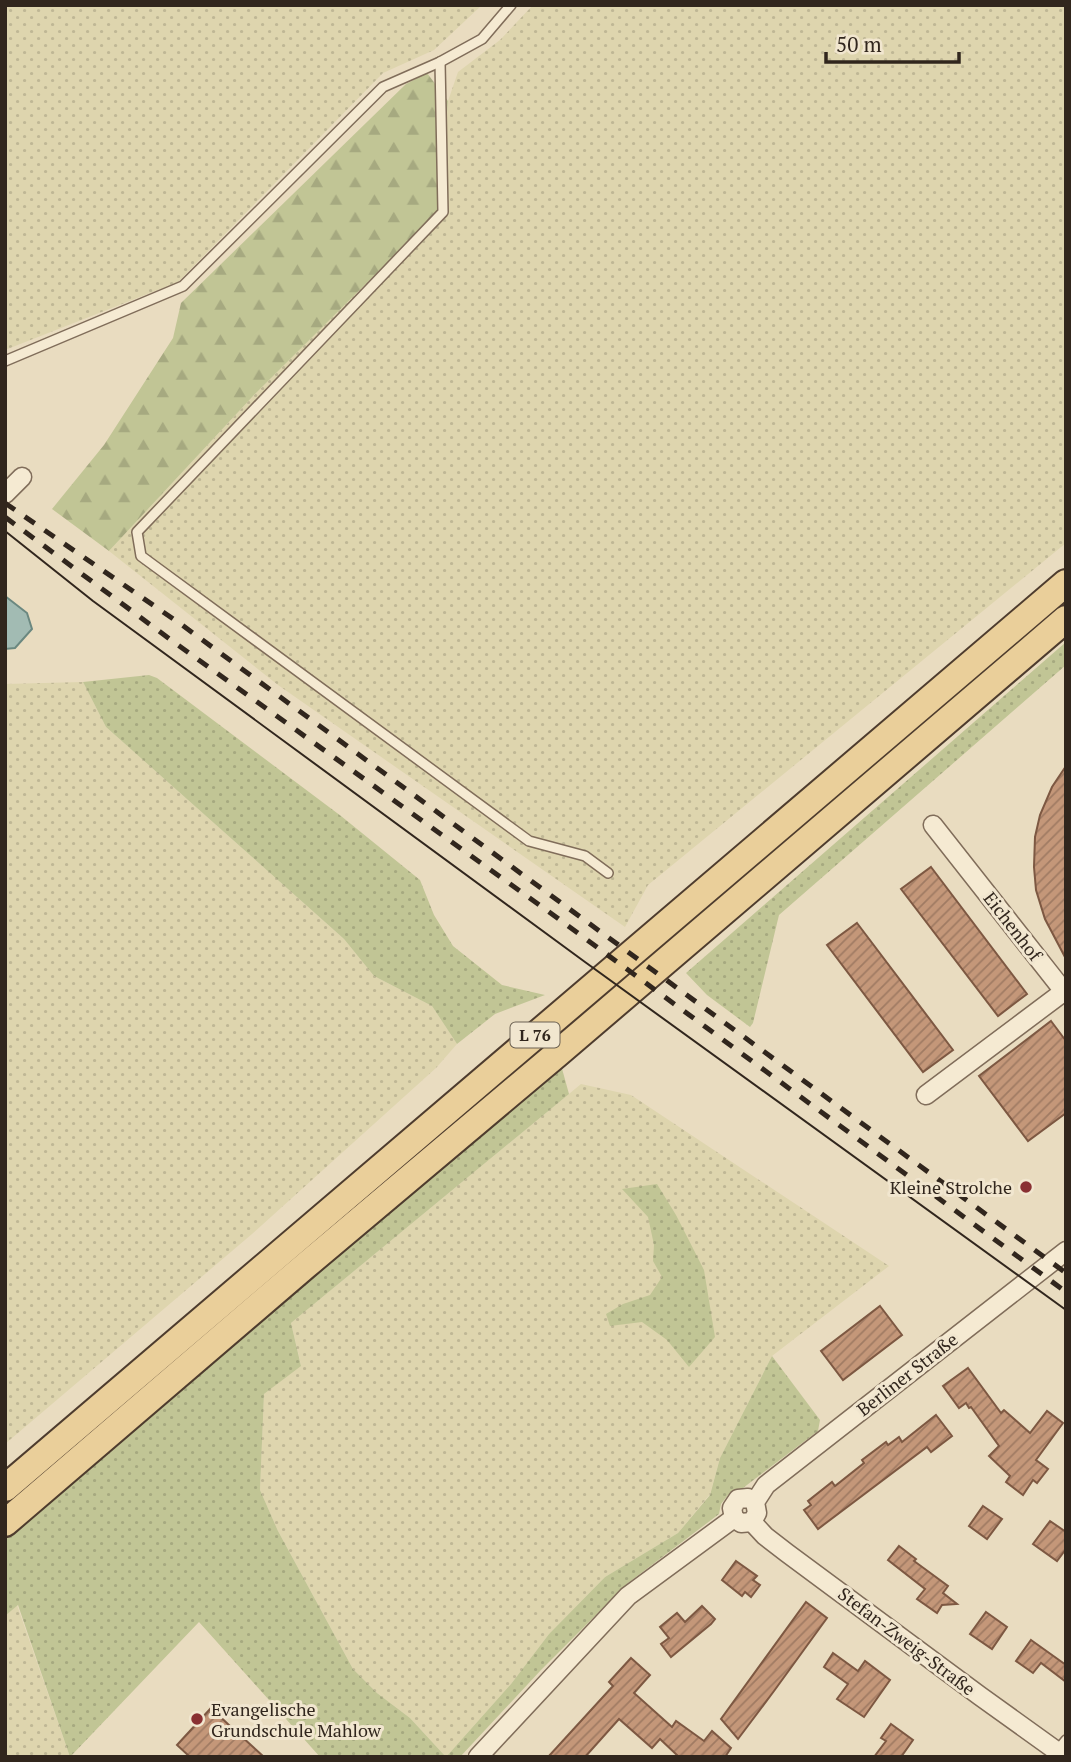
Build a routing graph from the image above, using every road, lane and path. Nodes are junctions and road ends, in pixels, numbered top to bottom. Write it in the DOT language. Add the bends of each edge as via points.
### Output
graph roads {
  1 [pos="511,5"];
  2 [pos="440,62"];
  3 [pos="5,361"];
  4 [pos="22,477"];
  5 [pos="5,494"];
  6 [pos="1066,583"];
  7 [pos="1066,619"];
  8 [pos="933,825"];
  9 [pos="608,873"];
  10 [pos="1065,992"];
  11 [pos="926,1095"];
  12 [pos="1066,1251"];
  13 [pos="5,1488"];
  14 [pos="743,1520"];
  15 [pos="5,1523"];
  16 [pos="1063,1749"];
  17 [pos="478,1757"];
  1 -- 2 [label="lane" via="482,39"];
  2 -- 3 [label="lane" via="383,87 183,286"];
  2 -- 9 [label="lane" via="443,212 137,532 141,555 529,841 585,856"];
  4 -- 5 [label="street"];
  6 -- 13 [label="main road, L 76"];
  7 -- 15 [label="main road, L 76"];
  8 -- 10 [label="street, Eichenhof"];
  10 -- 11 [label="street, Eichenhof"];
  12 -- 14 [label="street, Berliner Straße" via="766,1485 755,1502 757,1513"];
  14 -- 16 [label="street, Stefan-Zweig-Straße" via="969,1688"];
  14 -- 17 [label="street" via="628,1596"];
}
